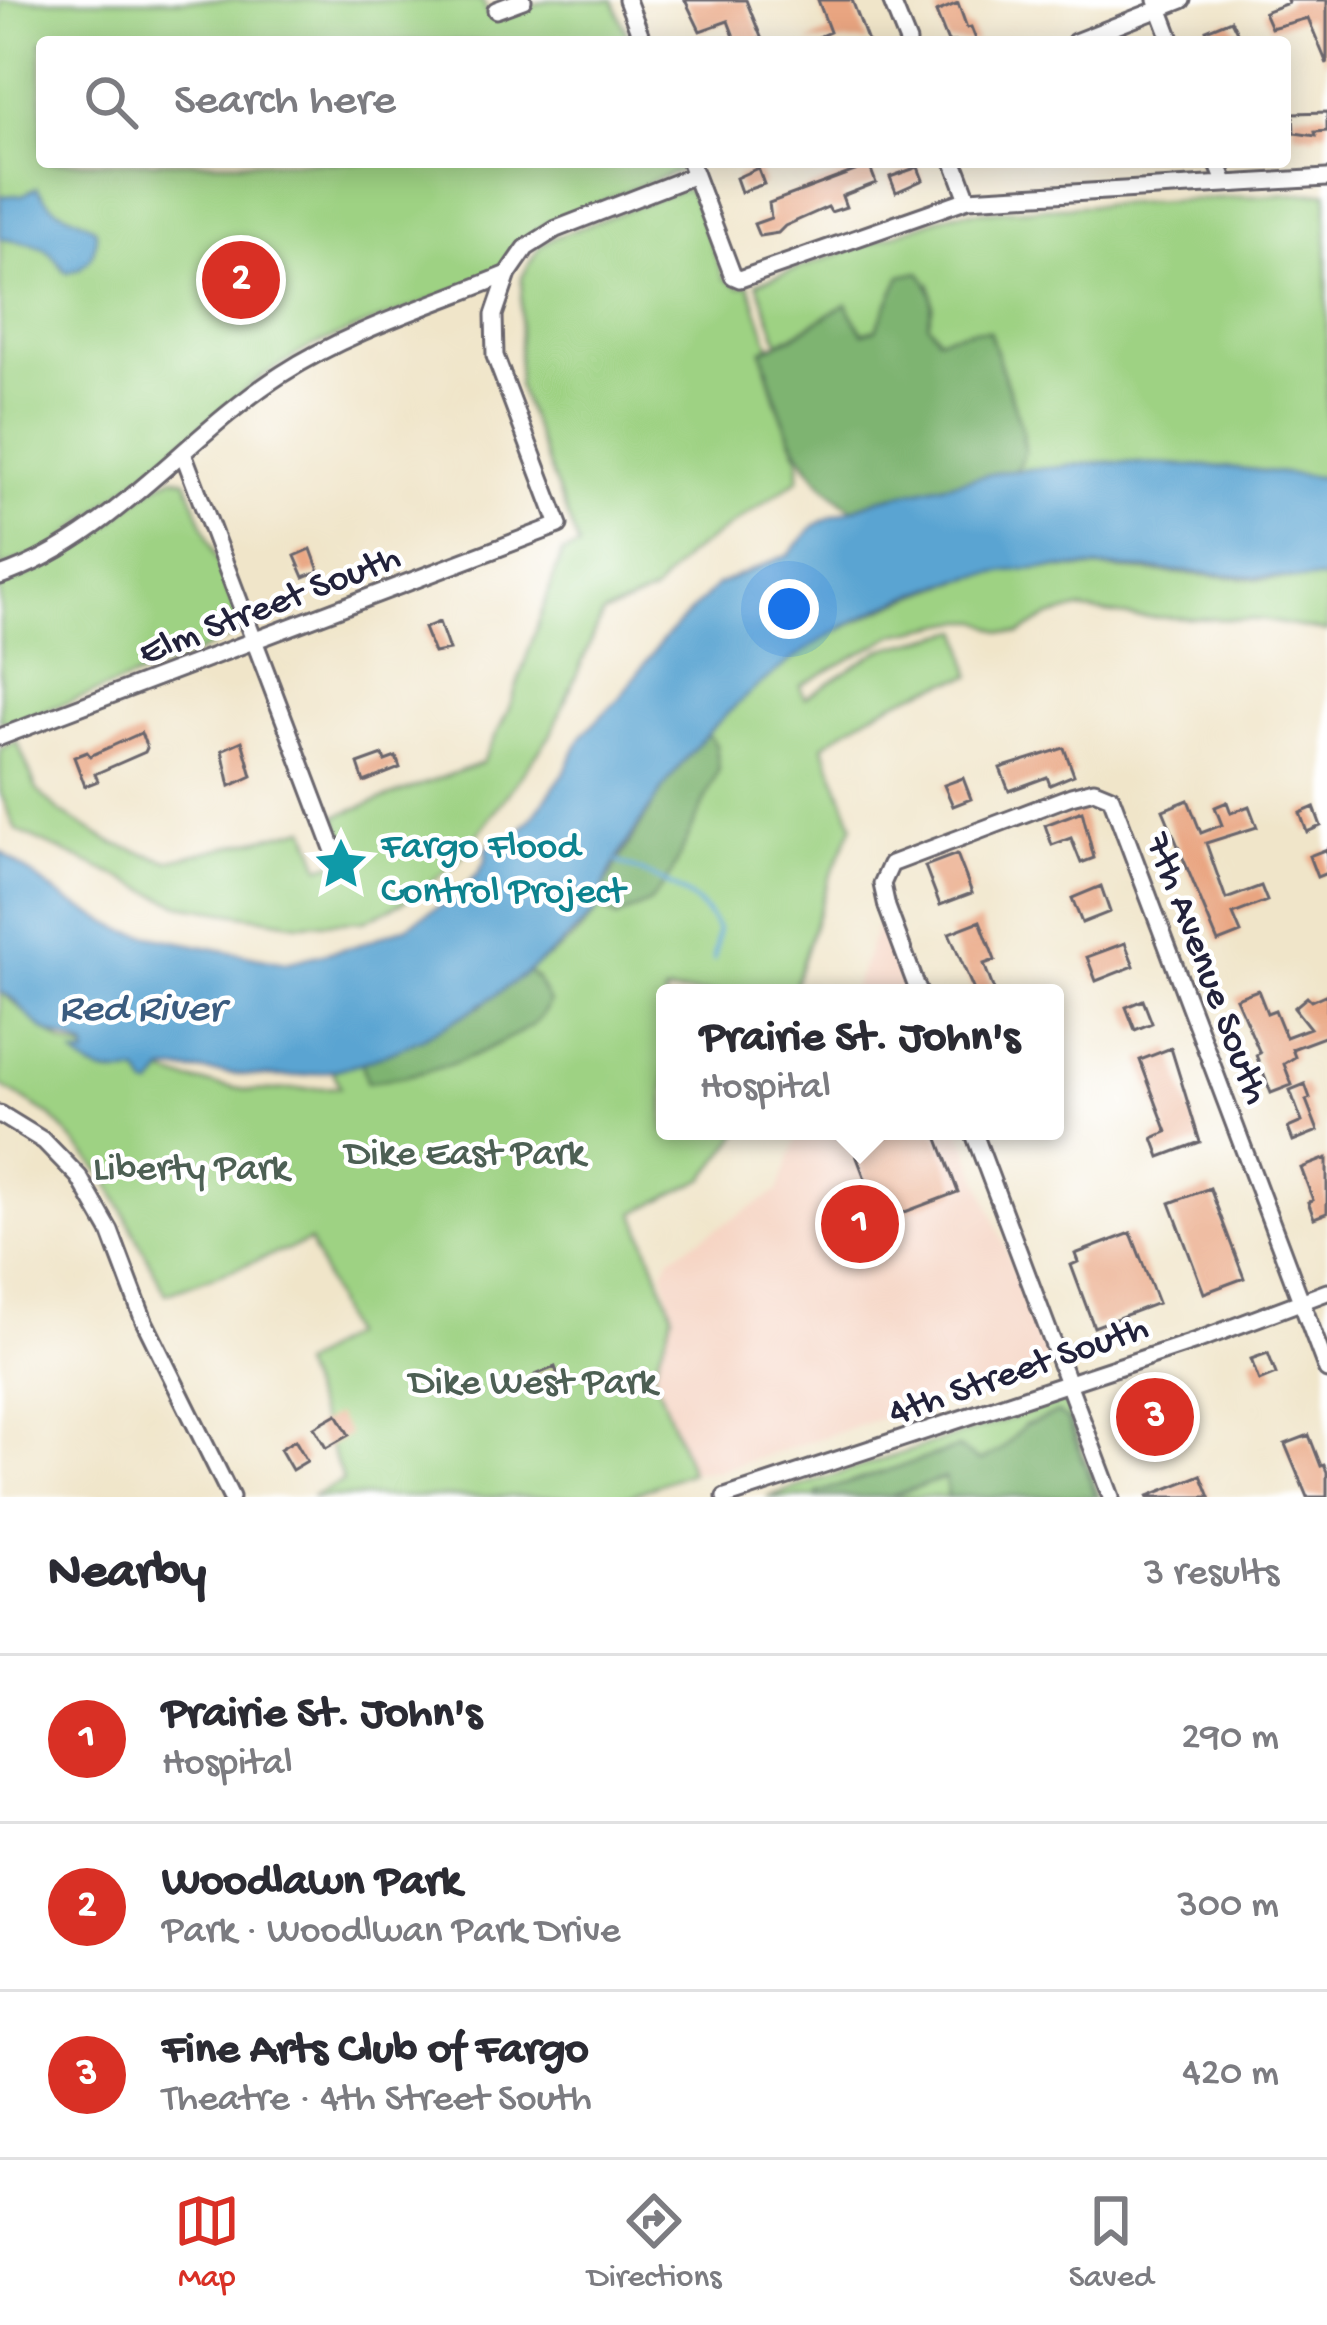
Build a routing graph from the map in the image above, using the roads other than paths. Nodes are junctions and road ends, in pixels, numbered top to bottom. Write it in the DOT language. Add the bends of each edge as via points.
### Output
graph roads {
  1 [pos="523,0"];
  2 [pos="627,0"];
  3 [pos="891,0"];
  4 [pos="1182,0"];
  5 [pos="1158,4"];
  6 [pos="496,10"];
  7 [pos="641,36"];
  8 [pos="906,36"];
  9 [pos="1088,36"];
  10 [pos="1170,36"];
  11 [pos="956,168"];
  12 [pos="1219,168"];
  13 [pos="692,169"];
  14 [pos="1327,178"];
  15 [pos="1225,182"];
  16 [pos="968,199"];
  17 [pos="508,274"];
  18 [pos="183,453"];
  19 [pos="0,576"];
  20 [pos="255,643"];
  21 [pos="0,737"];
  22 [pos="337,859"];
  23 [pos="916,984"];
  24 [pos="0,1114"];
  25 [pos="976,1140"];
  26 [pos="1327,1292"];
  27 [pos="1302,1301"];
  28 [pos="1327,1370"];
  29 [pos="1069,1384"];
  30 [pos="231,1497"];
  31 [pos="725,1497"];
  32 [pos="1112,1497"];
  1 -- 6 [label="street"];
  2 -- 7 [label="street"];
  3 -- 8 [label="street"];
  4 -- 5 [label="street"];
  5 -- 9 [label="street"];
  5 -- 10 [label="street"];
  11 -- 16 [label="street"];
  12 -- 15 [label="street"];
  13 -- 16 [label="street" via="736,279"];
  13 -- 17 [label="street" via="556,229 526,248"];
  14 -- 15 [label="street"];
  15 -- 16 [label="street"];
  17 -- 18 [label="street" via="326,349 280,375"];
  17 -- 20 [label="street, Elm Street South" via="494,315 495,356 560,525"];
  18 -- 19 [label="street" via="56,554"];
  18 -- 20 [label="street"];
  20 -- 21 [label="street, Elm Street South"];
  20 -- 22 [label="street"];
  23 -- 27 [label="street, 7th Avenue South" via="882,884 891,864 1071,796 1094,790 1111,797"];
  24 -- 30 [label="street" via="44,1141 79,1177"];
  25 -- 29 [label="street"];
  26 -- 27 [label="street, 4th Street South"];
  27 -- 28 [label="street, 7th Avenue South"];
  27 -- 29 [label="street, 4th Street South"];
  29 -- 31 [label="street, 4th Street South"];
  29 -- 32 [label="street"];
}
